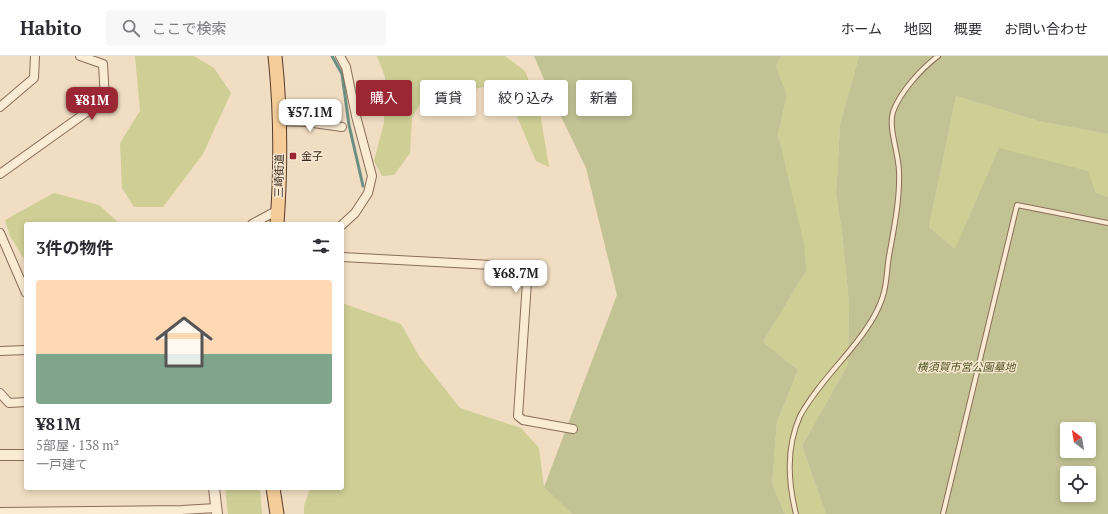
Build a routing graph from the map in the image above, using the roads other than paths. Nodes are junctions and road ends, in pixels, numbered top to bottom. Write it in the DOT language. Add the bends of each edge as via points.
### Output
graph roads {
  1 [pos="35,56"];
  2 [pos="80,56"];
  3 [pos="275,56"];
  4 [pos="340,56"];
  5 [pos="938,56"];
  6 [pos="0,107"];
  7 [pos="279,121"];
  8 [pos="342,127"];
  9 [pos="0,174"];
  10 [pos="278,210"];
  11 [pos="256,222"];
  12 [pos="277,222"];
  13 [pos="344,223"];
  14 [pos="1108,223"];
  15 [pos="0,233"];
  16 [pos="344,257"];
  17 [pos="24,288"];
  18 [pos="24,350"];
  19 [pos="0,351"];
  20 [pos="0,393"];
  21 [pos="24,402"];
  22 [pos="573,429"];
  23 [pos="0,455"];
  24 [pos="24,455"];
  25 [pos="214,490"];
  26 [pos="273,490"];
  27 [pos="217,511"];
  28 [pos="183,512"];
  29 [pos="1,514"];
  30 [pos="278,514"];
  31 [pos="796,514"];
  32 [pos="943,514"];
  1 -- 6 [label="street" via="34,78"];
  2 -- 9 [label="street" via="103,64 105,99"];
  3 -- 7 [label="main road, 三崎街道"];
  4 -- 13 [label="street" via="346,66 372,176 368,193 355,213"];
  5 -- 31 [label="lane" via="898,99 893,114 899,171 898,196 884,292 876,314 814,395 795,430 790,470 791,494"];
  7 -- 8 [label="street"];
  7 -- 10 [label="main road, 三崎街道"];
  10 -- 11 [label="street"];
  10 -- 12 [label="main road, 三崎街道"];
  14 -- 32 [label="lane" via="1017,205"];
  15 -- 17 [label="street"];
  16 -- 22 [label="street" via="528,267 518,416 522,420"];
  18 -- 19 [label="street"];
  20 -- 21 [label="street" via="9,402"];
  23 -- 24 [label="street"];
  25 -- 27 [label="street"];
  26 -- 30 [label="main road"];
  27 -- 28 [label="street"];
  28 -- 29 [label="street"];
}
